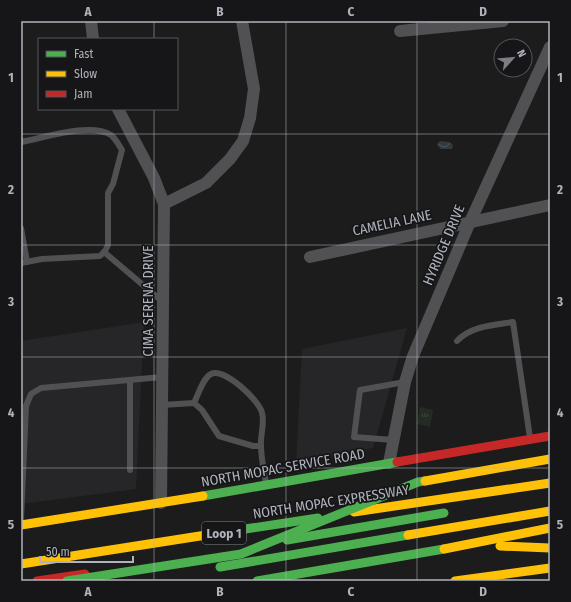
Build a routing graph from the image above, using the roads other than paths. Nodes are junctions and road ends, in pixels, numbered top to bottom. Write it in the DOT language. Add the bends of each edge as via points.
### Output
graph roads {
  1 [pos="91,21"];
  2 [pos="242,21"];
  3 [pos="503,21"];
  4 [pos="400,31"];
  5 [pos="93,38"];
  6 [pos="550,47"];
  7 [pos="119,110"];
  8 [pos="21,142"];
  9 [pos="164,204"];
  10 [pos="550,205"];
  11 [pos="470,222"];
  12 [pos="21,228"];
  13 [pos="104,252"];
  14 [pos="310,257"];
  15 [pos="24,263"];
  16 [pos="163,302"];
  17 [pos="457,341"];
  18 [pos="162,377"];
  19 [pos="130,380"];
  20 [pos="405,382"];
  21 [pos="194,403"];
  22 [pos="162,405"];
  23 [pos="550,436"];
  24 [pos="530,439"];
  25 [pos="394,440"];
  26 [pos="260,446"];
  27 [pos="550,459"];
  28 [pos="389,463"];
  29 [pos="550,464"];
  30 [pos="130,470"];
  31 [pos="550,483"];
  32 [pos="266,485"];
  33 [pos="161,503"];
  34 [pos="550,511"];
  35 [pos="456,512"];
  36 [pos="21,519"];
  37 [pos="21,525"];
  38 [pos="550,528"];
  39 [pos="475,544"];
  40 [pos="550,548"];
  41 [pos="21,564"];
  42 [pos="550,568"];
  43 [pos="208,569"];
  44 [pos="37,581"];
  45 [pos="68,581"];
  46 [pos="105,581"];
  47 [pos="258,581"];
  48 [pos="455,581"];
  1 -- 5 [label="street"];
  2 -- 9 [label="street" via="254,89 250,118 243,141 230,159 206,183"];
  3 -- 4 [label="street"];
  6 -- 11 [label="street, HYRIDGE DRIVE"];
  7 -- 9 [label="street, CIMA SERENA DRIVE" via="154,178"];
  8 -- 13 [label="lane" via="83,130 99,130 112,135 122,150 108,194 109,232 108,245"];
  9 -- 16 [label="street, CIMA SERENA DRIVE"];
  10 -- 11 [label="street, CAMELIA LANE"];
  11 -- 14 [label="street, CAMELIA LANE"];
  11 -- 20 [label="street, HYRIDGE DRIVE"];
  12 -- 15 [label="lane"];
  13 -- 15 [label="lane" via="100,256 42,259"];
  13 -- 16 [label="lane"];
  16 -- 18 [label="street, CIMA SERENA DRIVE"];
  17 -- 24 [label="lane" via="479,328 513,322"];
  18 -- 19 [label="lane"];
  18 -- 22 [label="street, CIMA SERENA DRIVE"];
  19 -- 30 [label="lane"];
  19 -- 36 [label="lane" via="40,388 31,394 26,406"];
  20 -- 25 [label="street, HYRIDGE DRIVE"];
  20 -- 25 [label="lane" via="360,390 354,437"];
  21 -- 22 [label="lane"];
  21 -- 26 [label="lane" via="202,410 219,436"];
  21 -- 26 [label="lane" via="206,378 211,374 216,373 234,380 258,403 262,411"];
  22 -- 33 [label="street, CIMA SERENA DRIVE"];
  23 -- 24 [label="main road, NORTH MOPAC SERVICE ROAD"];
  24 -- 28 [label="main road, NORTH MOPAC SERVICE ROAD"];
  25 -- 28 [label="street, HYRIDGE DRIVE"];
  26 -- 32 [label="lane"];
  27 -- 45 [label="main road, bridge" via="418,482 241,554"];
  28 -- 32 [label="main road, NORTH MOPAC SERVICE ROAD"];
  29 -- 46 [label="main road" via="419,488 243,558"];
  31 -- 41 [label="main road, NORTH MOPAC EXPRESSWAY / Loop 1"];
  32 -- 33 [label="main road, NORTH MOPAC SERVICE ROAD"];
  33 -- 37 [label="main road, NORTH MOPAC SERVICE ROAD"];
  34 -- 43 [label="main road"];
  35 -- 44 [label="main road"];
  38 -- 39 [label="main road"];
  39 -- 40 [label="main road"];
  39 -- 47 [label="main road"];
  42 -- 48 [label="main road"];
}
